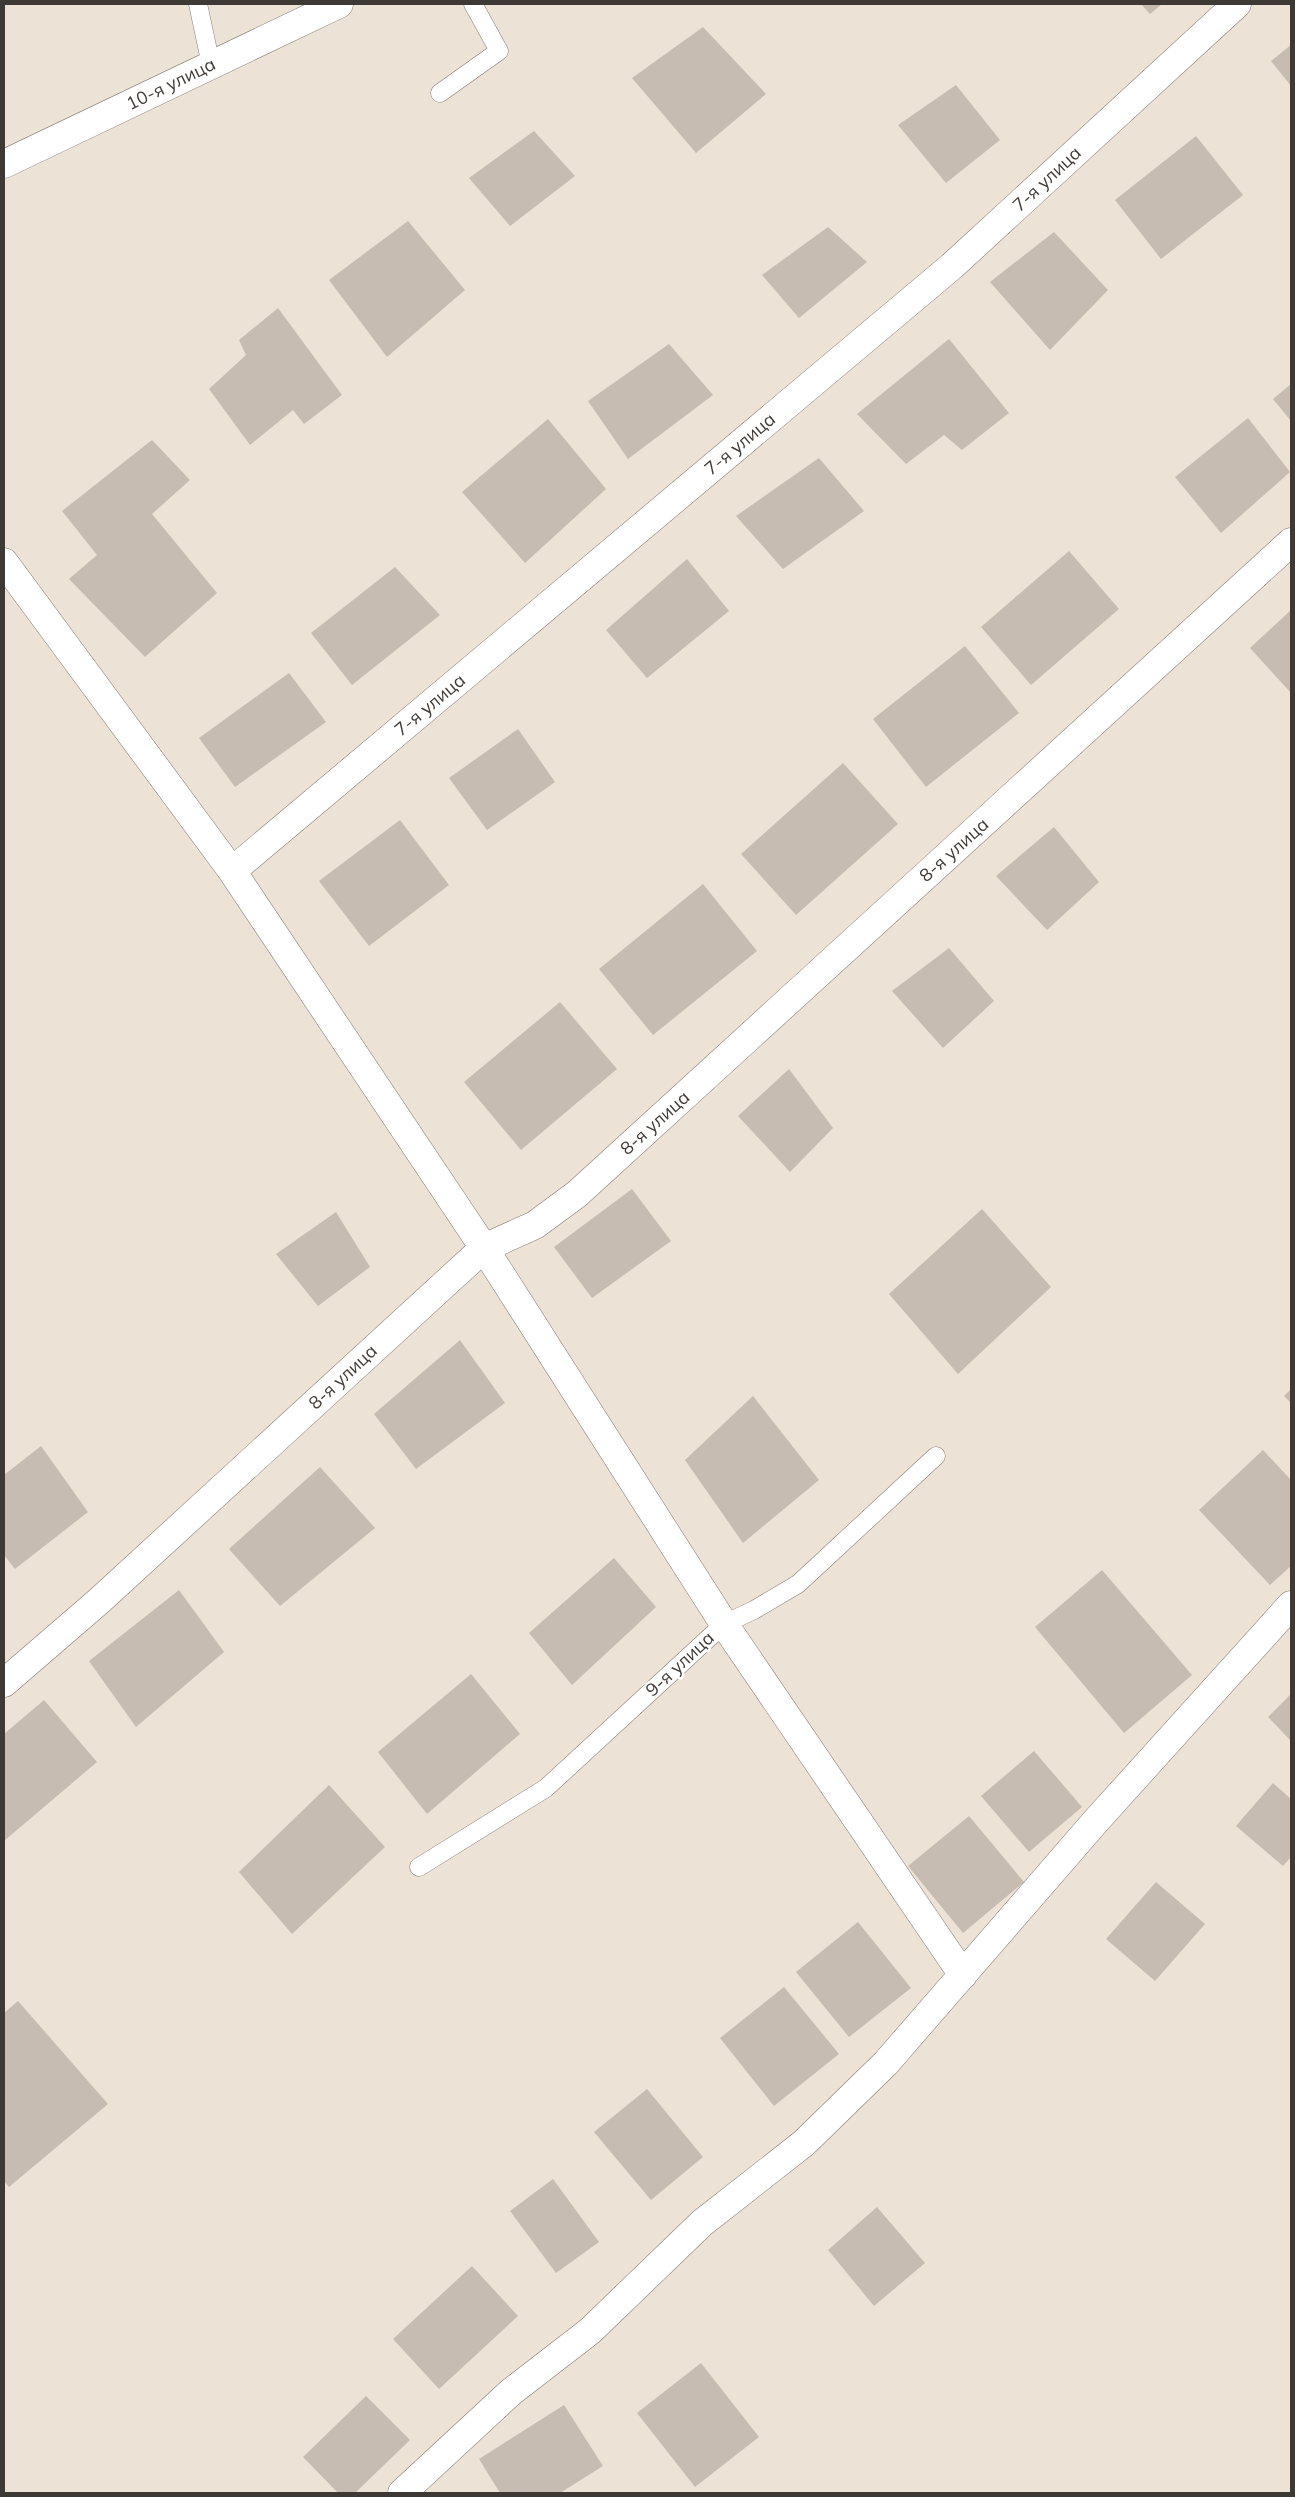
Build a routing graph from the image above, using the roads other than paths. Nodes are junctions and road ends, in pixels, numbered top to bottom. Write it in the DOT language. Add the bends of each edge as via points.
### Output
graph roads {
  1 [pos="198,4"];
  2 [pos="339,4"];
  3 [pos="473,4"];
  4 [pos="1237,4"];
  5 [pos="211,65"];
  6 [pos="440,93"];
  7 [pos="4,164"];
  8 [pos="1291,542"];
  9 [pos="4,562"];
  10 [pos="232,871"];
  11 [pos="484,1248"];
  12 [pos="936,1456"];
  13 [pos="1291,1605"];
  14 [pos="724,1624"];
  15 [pos="4,1683"];
  16 [pos="420,1867"];
  17 [pos="963,1974"];
  18 [pos="402,2493"];
  1 -- 5 [label="lane"];
  2 -- 5 [label="street, 10-я улица"];
  3 -- 6 [label="lane" via="499,52"];
  4 -- 10 [label="street, 7-я улица" via="952,266"];
  5 -- 7 [label="street, 10-я улица"];
  8 -- 11 [label="street, 8-я улица" via="576,1194 535,1225"];
  9 -- 10 [label="street"];
  10 -- 11 [label="street"];
  11 -- 14 [label="street"];
  11 -- 15 [label="street, 8-я улица" via="99,1602"];
  12 -- 14 [label="lane, 9-я улица" via="798,1584"];
  13 -- 17 [label="street"];
  14 -- 16 [label="lane, 9-я улица" via="546,1788"];
  14 -- 17 [label="street"];
  17 -- 18 [label="street" via="886,2063 804,2143 702,2223 590,2331 511,2392"];
}
